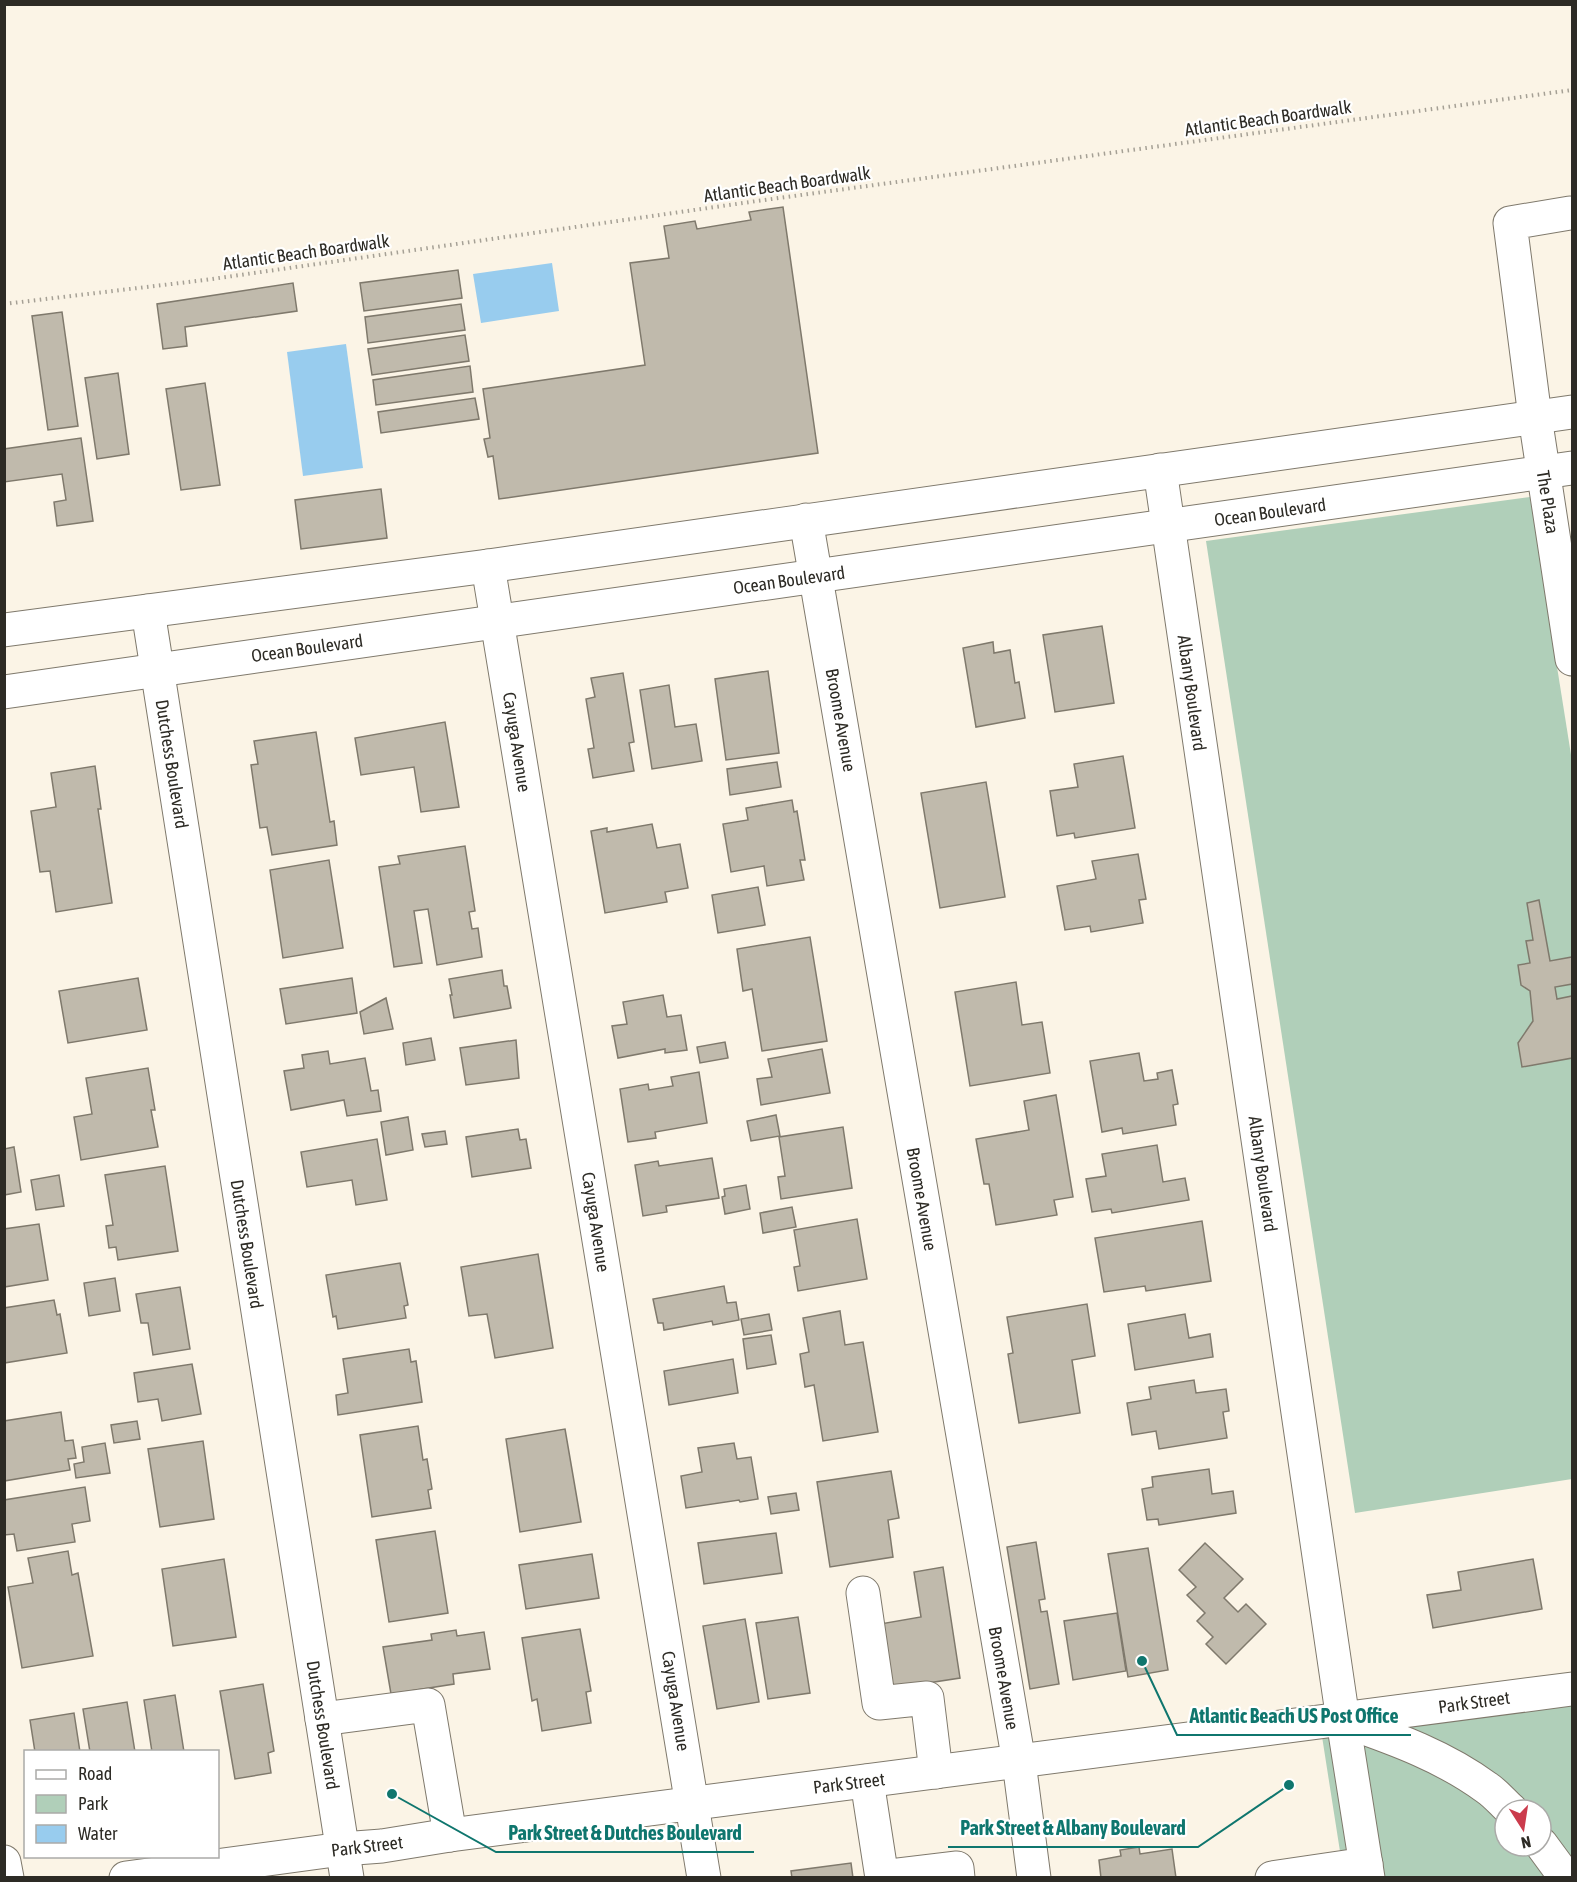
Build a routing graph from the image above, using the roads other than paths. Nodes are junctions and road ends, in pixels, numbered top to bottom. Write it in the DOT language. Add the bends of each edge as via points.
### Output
graph roads {
  1 [pos="1570,213"];
  2 [pos="1572,412"];
  3 [pos="1535,417"];
  4 [pos="1160,470"];
  5 [pos="1558,470"];
  6 [pos="806,520"];
  7 [pos="1167,526"];
  8 [pos="488,566"];
  9 [pos="816,576"];
  10 [pos="148,611"];
  11 [pos="497,621"];
  12 [pos="4,630"];
  13 [pos="1572,659"];
  14 [pos="157,670"];
  15 [pos="4,692"];
  16 [pos="863,1593"];
  17 [pos="1572,1689"];
  18 [pos="322,1719"];
  19 [pos="1343,1720"];
  20 [pos="1018,1762"];
  21 [pos="936,1772"];
  22 [pos="867,1781"];
  23 [pos="1498,1798"];
  24 [pos="693,1804"];
  25 [pos="450,1835"];
  26 [pos="1551,1858"];
  27 [pos="4,1862"];
  28 [pos="344,1863"];
  29 [pos="1367,1871"];
  30 [pos="882,1877"];
  31 [pos="7,1878"];
  32 [pos="126,1878"];
  33 [pos="704,1878"];
  34 [pos="958,1878"];
  35 [pos="1034,1878"];
  36 [pos="1272,1878"];
  37 [pos="1566,1878"];
  1 -- 3 [label="main road, The Plaza" via="1510,223"];
  2 -- 3 [label="main road"];
  3 -- 4 [label="main road"];
  3 -- 5 [label="main road, The Plaza"];
  4 -- 6 [label="main road"];
  4 -- 7 [label="main road, Albany Boulevard"];
  5 -- 7 [label="main road, Ocean Boulevard"];
  5 -- 13 [label="main road, The Plaza"];
  6 -- 8 [label="main road"];
  6 -- 9 [label="main road, Broome Avenue"];
  7 -- 9 [label="main road, Ocean Boulevard"];
  7 -- 19 [label="main road, Albany Boulevard"];
  8 -- 10 [label="main road"];
  8 -- 11 [label="main road, Cayuga Avenue"];
  9 -- 11 [label="main road, Ocean Boulevard"];
  9 -- 20 [label="main road, Broome Avenue"];
  10 -- 12 [label="main road"];
  10 -- 14 [label="main road, Dutchess Boulevard"];
  11 -- 14 [label="main road, Ocean Boulevard"];
  11 -- 24 [label="main road, Cayuga Avenue"];
  14 -- 15 [label="main road, Ocean Boulevard"];
  14 -- 18 [label="main road, Dutchess Boulevard"];
  16 -- 21 [label="main road" via="879,1703 927,1698"];
  17 -- 19 [label="main road, Park Street"];
  18 -- 25 [label="main road" via="428,1705"];
  18 -- 28 [label="main road, Dutchess Boulevard"];
  19 -- 20 [label="main road, Park Street"];
  19 -- 23 [label="main road" via="1409,1744 1458,1769"];
  19 -- 29 [label="main road, Albany Boulevard"];
  20 -- 21 [label="main road, Park Street"];
  20 -- 35 [label="main road, Broome Avenue"];
  21 -- 22 [label="main road, Park Street"];
  22 -- 24 [label="main road, Park Street"];
  22 -- 30 [label="main road"];
  24 -- 25 [label="main road, Park Street"];
  24 -- 33 [label="main road, Cayuga Avenue"];
  25 -- 28 [label="main road, Park Street" via="382,1846"];
  26 -- 37 [label="main road"];
  27 -- 31 [label="main road"];
  28 -- 32 [label="main road, Park Street"];
  29 -- 36 [label="main road"];
  30 -- 34 [label="main road" via="957,1868"];
}
